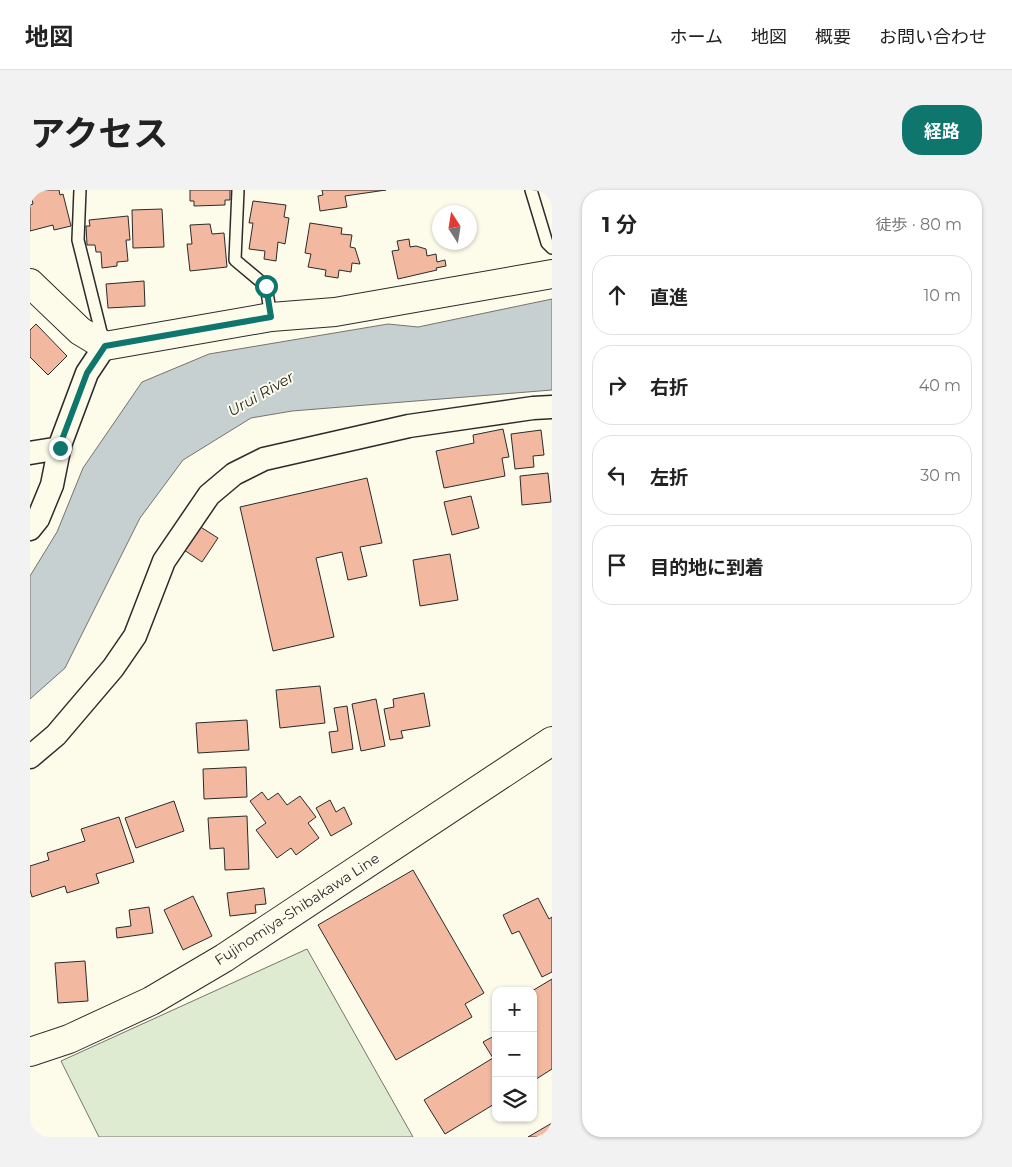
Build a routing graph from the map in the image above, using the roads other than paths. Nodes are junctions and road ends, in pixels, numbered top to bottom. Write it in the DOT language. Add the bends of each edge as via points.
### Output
graph roads {
  1 [pos="80,190"];
  2 [pos="238,190"];
  3 [pos="531,190"];
  4 [pos="552,248"];
  5 [pos="552,274"];
  6 [pos="30,283"];
  7 [pos="271,317"];
  8 [pos="105,346"];
  9 [pos="552,408"];
  10 [pos="60,448"];
  11 [pos="30,453"];
  12 [pos="30,529"];
  13 [pos="552,741"];
  14 [pos="30,757"];
  15 [pos="30,1052"];
  1 -- 8 [label="lane" via="78,240"];
  2 -- 7 [label="lane" via="235,260 266,286"];
  3 -- 4 [label="lane" via="547,243"];
  5 -- 7 [label="main road" via="335,312"];
  6 -- 8 [label="main road" via="80,331"];
  7 -- 8 [label="main road"];
  8 -- 10 [label="street" via="87,373"];
  9 -- 14 [label="street" via="409,426 264,458 234,474 209,495 164,560 135,636 113,668 56,735"];
  10 -- 11 [label="street"];
  10 -- 12 [label="street" via="52,485 38,519"];
  13 -- 15 [label="main road, Fujinomiya-Shibakawa Line" via="224,958 151,1001 69,1039"];
}
